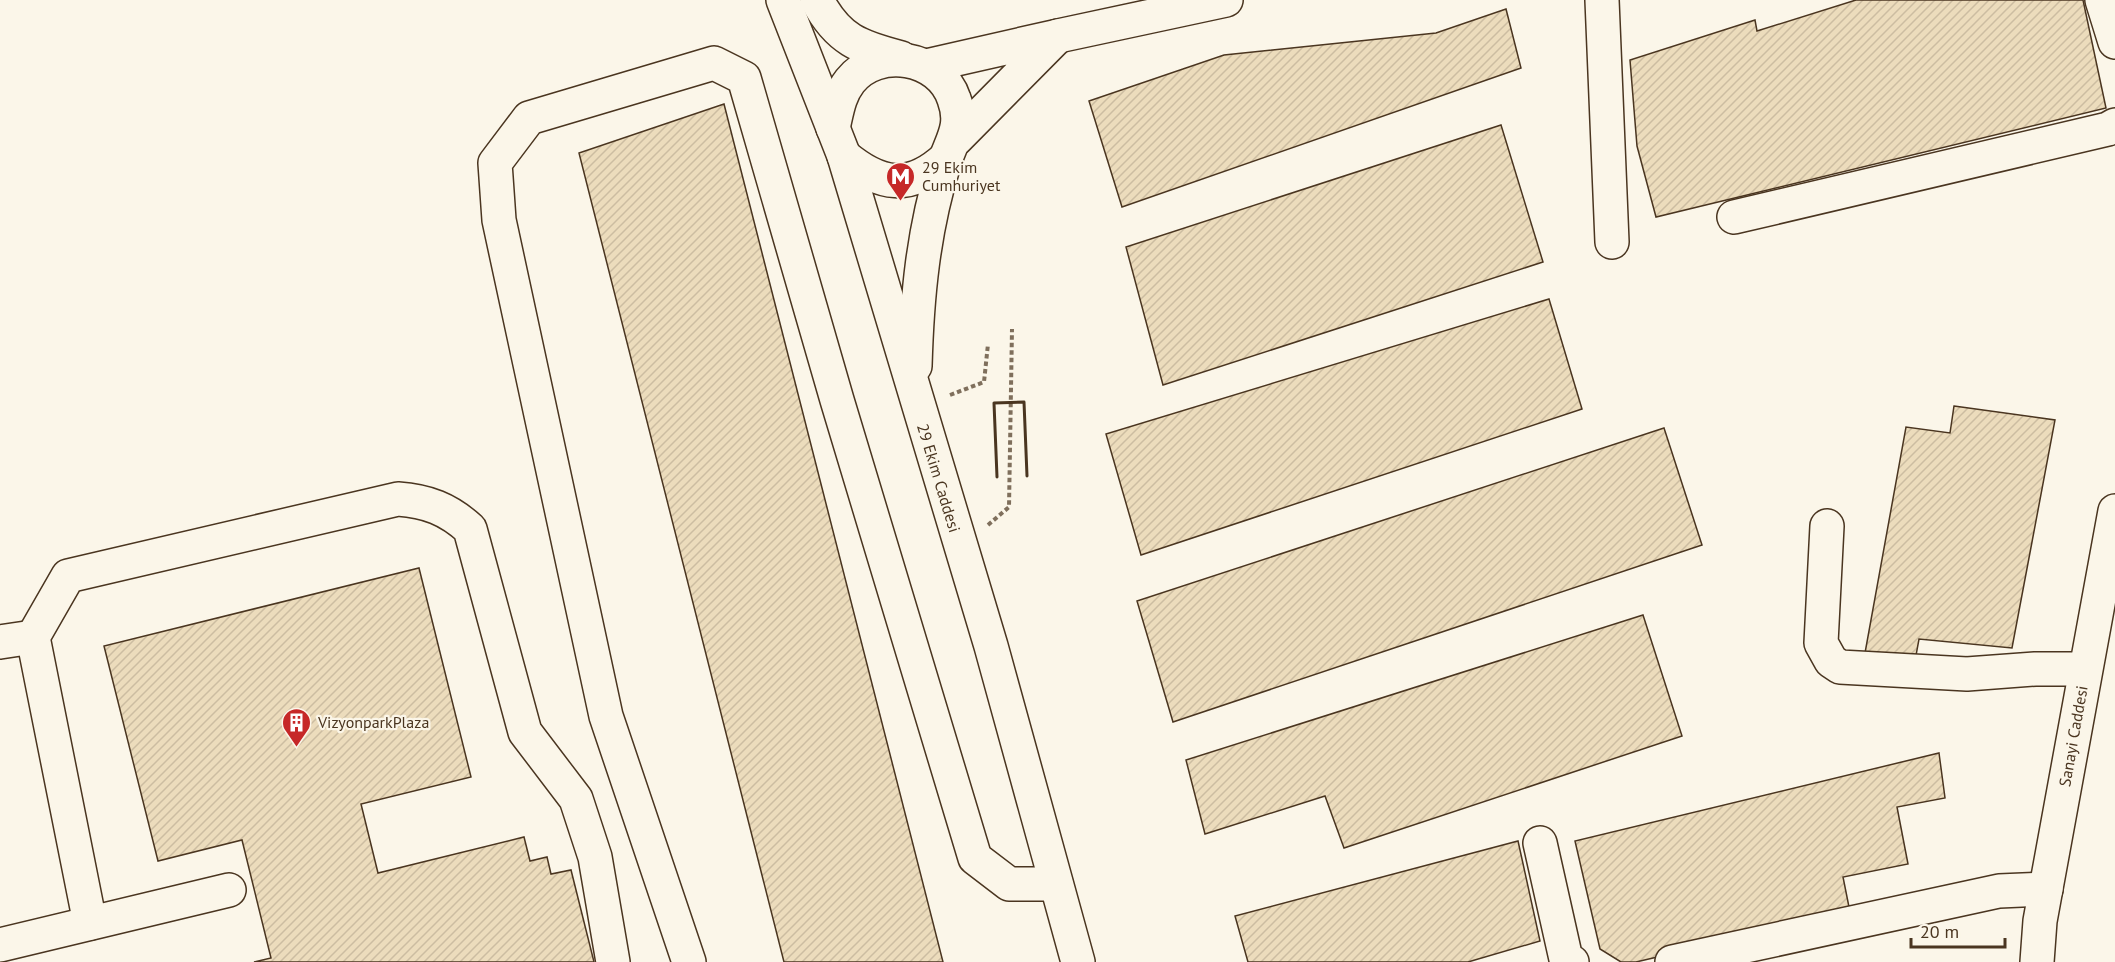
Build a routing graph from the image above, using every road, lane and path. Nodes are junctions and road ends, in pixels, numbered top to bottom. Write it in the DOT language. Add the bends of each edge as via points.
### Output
graph roads {
  1 [pos="783,0"];
  2 [pos="817,0"];
  3 [pos="1226,0"];
  4 [pos="1602,0"];
  5 [pos="2102,0"];
  6 [pos="1166,6"];
  7 [pos="1058,36"];
  8 [pos="2115,42"];
  9 [pos="916,62"];
  10 [pos="2115,125"];
  11 [pos="838,142"];
  12 [pos="951,148"];
  13 [pos="1734,217"];
  14 [pos="1612,242"];
  15 [pos="1012,329"];
  16 [pos="988,344"];
  17 [pos="916,401"];
  18 [pos="2115,511"];
  19 [pos="1827,526"];
  20 [pos="961,549"];
  21 [pos="33,637"];
  22 [pos="0,642"];
  23 [pos="2085,669"];
  24 [pos="1540,843"];
  25 [pos="1056,884"];
  26 [pos="2046,889"];
  27 [pos="229,890"];
  28 [pos="90,923"];
  29 [pos="0,948"];
  30 [pos="3,962"];
  31 [pos="613,962"];
  32 [pos="689,962"];
  33 [pos="1078,962"];
  34 [pos="1572,962"];
  35 [pos="1672,962"];
  36 [pos="2037,962"];
  1 -- 11 [label="main road, 29 Ekim Caddesi"];
  2 -- 9 [label="main road" via="828,21 844,38 872,51"];
  3 -- 6 [label="main road"];
  4 -- 14 [label="main road"];
  5 -- 8 [label="main road"];
  6 -- 7 [label="main road"];
  7 -- 9 [label="main road"];
  7 -- 12 [label="main road"];
  9 -- 11 [label="main road" via="885,60 866,67 850,80 840,98"];
  9 -- 12 [label="main road" via="943,79 954,97 959,118"];
  10 -- 13 [label="main road"];
  11 -- 12 [label="main road" via="876,178 895,182 915,180 932,171"];
  11 -- 17 [label="main road, 29 Ekim Caddesi"];
  12 -- 17 [label="main road" via="930,206 917,290"];
  15 -- 20 [label="path" via="1009,507"];
  16 -- 17 [label="path" via="984,381"];
  17 -- 20 [label="main road, 29 Ekim Caddesi"];
  18 -- 23 [label="main road, Sanayi Caddesi"];
  19 -- 23 [label="main road" via="1821,643 1840,668 1967,674"];
  20 -- 25 [label="main road, 29 Ekim Caddesi"];
  21 -- 22 [label="main road"];
  21 -- 28 [label="main road"];
  21 -- 31 [label="main road" via="69,576 398,499 446,510 470,529 525,732 576,799 595,857"];
  23 -- 26 [label="main road, Sanayi Caddesi"];
  24 -- 34 [label="main road" via="1566,959"];
  25 -- 32 [label="main road" via="1009,884 975,858 744,78 714,63 529,118 495,163 499,220 606,716"];
  25 -- 33 [label="main road, 29 Ekim Caddesi"];
  26 -- 35 [label="main road" via="1998,891"];
  26 -- 36 [label="main road, Sanayi Caddesi"];
  27 -- 28 [label="main road"];
  28 -- 29 [label="main road"];
  29 -- 30 [label="main road"];
}
